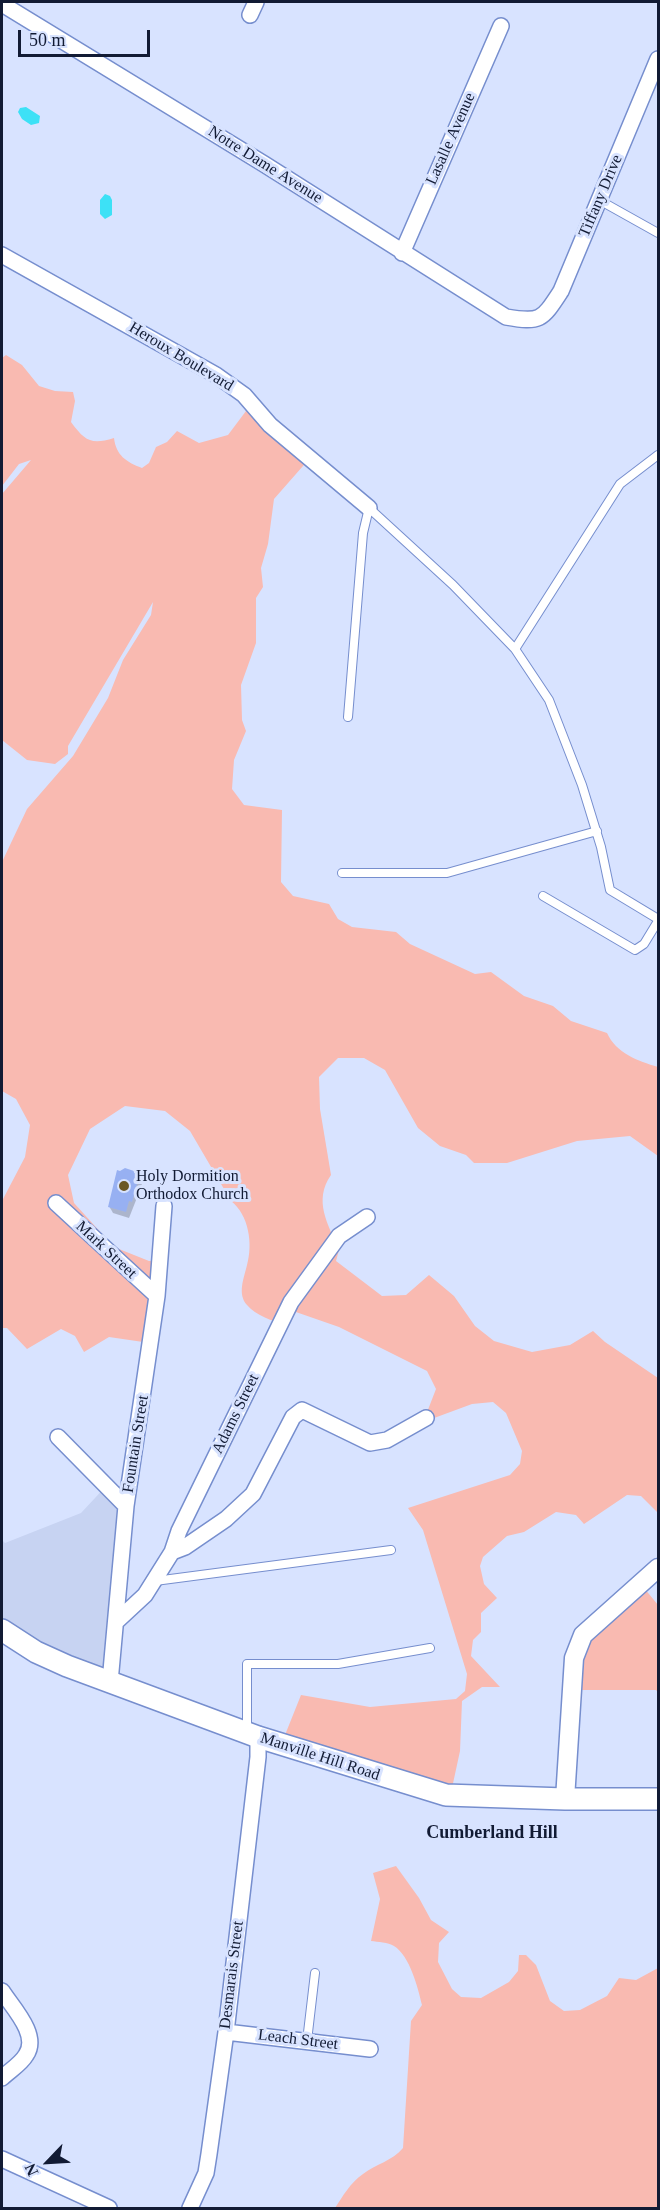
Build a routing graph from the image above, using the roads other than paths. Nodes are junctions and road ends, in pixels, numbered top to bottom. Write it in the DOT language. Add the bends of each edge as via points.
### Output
graph roads {
  1 [pos="2,4"];
  2 [pos="501,26"];
  3 [pos="658,59"];
  4 [pos="599,200"];
  5 [pos="658,233"];
  6 [pos="402,253"];
  7 [pos="2,255"];
  8 [pos="529,321"];
  9 [pos="658,455"];
  10 [pos="369,508"];
  11 [pos="515,650"];
  12 [pos="348,717"];
  13 [pos="597,831"];
  14 [pos="342,873"];
  15 [pos="543,896"];
  16 [pos="658,920"];
  17 [pos="56,1203"];
  18 [pos="164,1206"];
  19 [pos="367,1217"];
  20 [pos="157,1296"];
  21 [pos="426,1418"];
  22 [pos="58,1437"];
  23 [pos="126,1506"];
  24 [pos="391,1550"];
  25 [pos="172,1552"];
  26 [pos="658,1568"];
  27 [pos="153,1582"];
  28 [pos="117,1621"];
  29 [pos="2,1630"];
  30 [pos="430,1648"];
  31 [pos="110,1682"];
  32 [pos="252,1735"];
  33 [pos="565,1799"];
  34 [pos="658,1799"];
  35 [pos="315,1973"];
  36 [pos="2,1991"];
  37 [pos="226,2032"];
  38 [pos="307,2041"];
  39 [pos="370,2049"];
  40 [pos="2,2078"];
  41 [pos="2,2159"];
  42 [pos="109,2208"];
  43 [pos="190,2208"];
  1 -- 6 [label="street, Notre Dame Avenue"];
  2 -- 6 [label="street, Lasalle Avenue"];
  3 -- 4 [label="street, Tiffany Drive"];
  4 -- 5 [label="lane"];
  4 -- 8 [label="street, Tiffany Drive" via="561,291 545,315"];
  6 -- 8 [label="street, Notre Dame Avenue" via="506,317"];
  7 -- 10 [label="street, Heroux Boulevard" via="216,375 244,395 270,425"];
  9 -- 11 [label="lane" via="620,484"];
  10 -- 11 [label="lane" via="453,585"];
  10 -- 12 [label="lane" via="363,533"];
  11 -- 13 [label="lane" via="549,700"];
  13 -- 14 [label="lane" via="447,873"];
  13 -- 16 [label="lane" via="610,890"];
  15 -- 16 [label="lane" via="635,950 644,944"];
  17 -- 20 [label="street, Mark Street"];
  18 -- 20 [label="street, Fountain Street"];
  19 -- 25 [label="street, Adams Street" via="339,1236 291,1302"];
  20 -- 23 [label="street, Fountain Street"];
  21 -- 25 [label="street" via="387,1440 370,1443 302,1410 293,1417 253,1494 226,1519"];
  22 -- 23 [label="street"];
  23 -- 28 [label="street, Fountain Street"];
  24 -- 27 [label="lane"];
  25 -- 27 [label="street, Adams Street"];
  26 -- 33 [label="street" via="583,1635 574,1658"];
  27 -- 28 [label="street, Adams Street"];
  28 -- 31 [label="street, Fountain Street"];
  29 -- 31 [label="main road, Manville Hill Road" via="36,1652"];
  30 -- 32 [label="lane" via="338,1664 247,1664"];
  31 -- 32 [label="main road, Manville Hill Road"];
  32 -- 33 [label="main road, Manville Hill Road" via="446,1795"];
  32 -- 37 [label="street, Desmarais Street" via="258,1757"];
  33 -- 34 [label="main road, Manville Hill Road"];
  35 -- 38 [label="lane"];
  36 -- 40 [label="street" via="29,2034 30,2044 26,2055"];
  37 -- 38 [label="street, Leach Street"];
  37 -- 43 [label="street, Desmarais Street" via="206,2173"];
  38 -- 39 [label="street, Leach Street"];
  41 -- 42 [label="street"];
}
